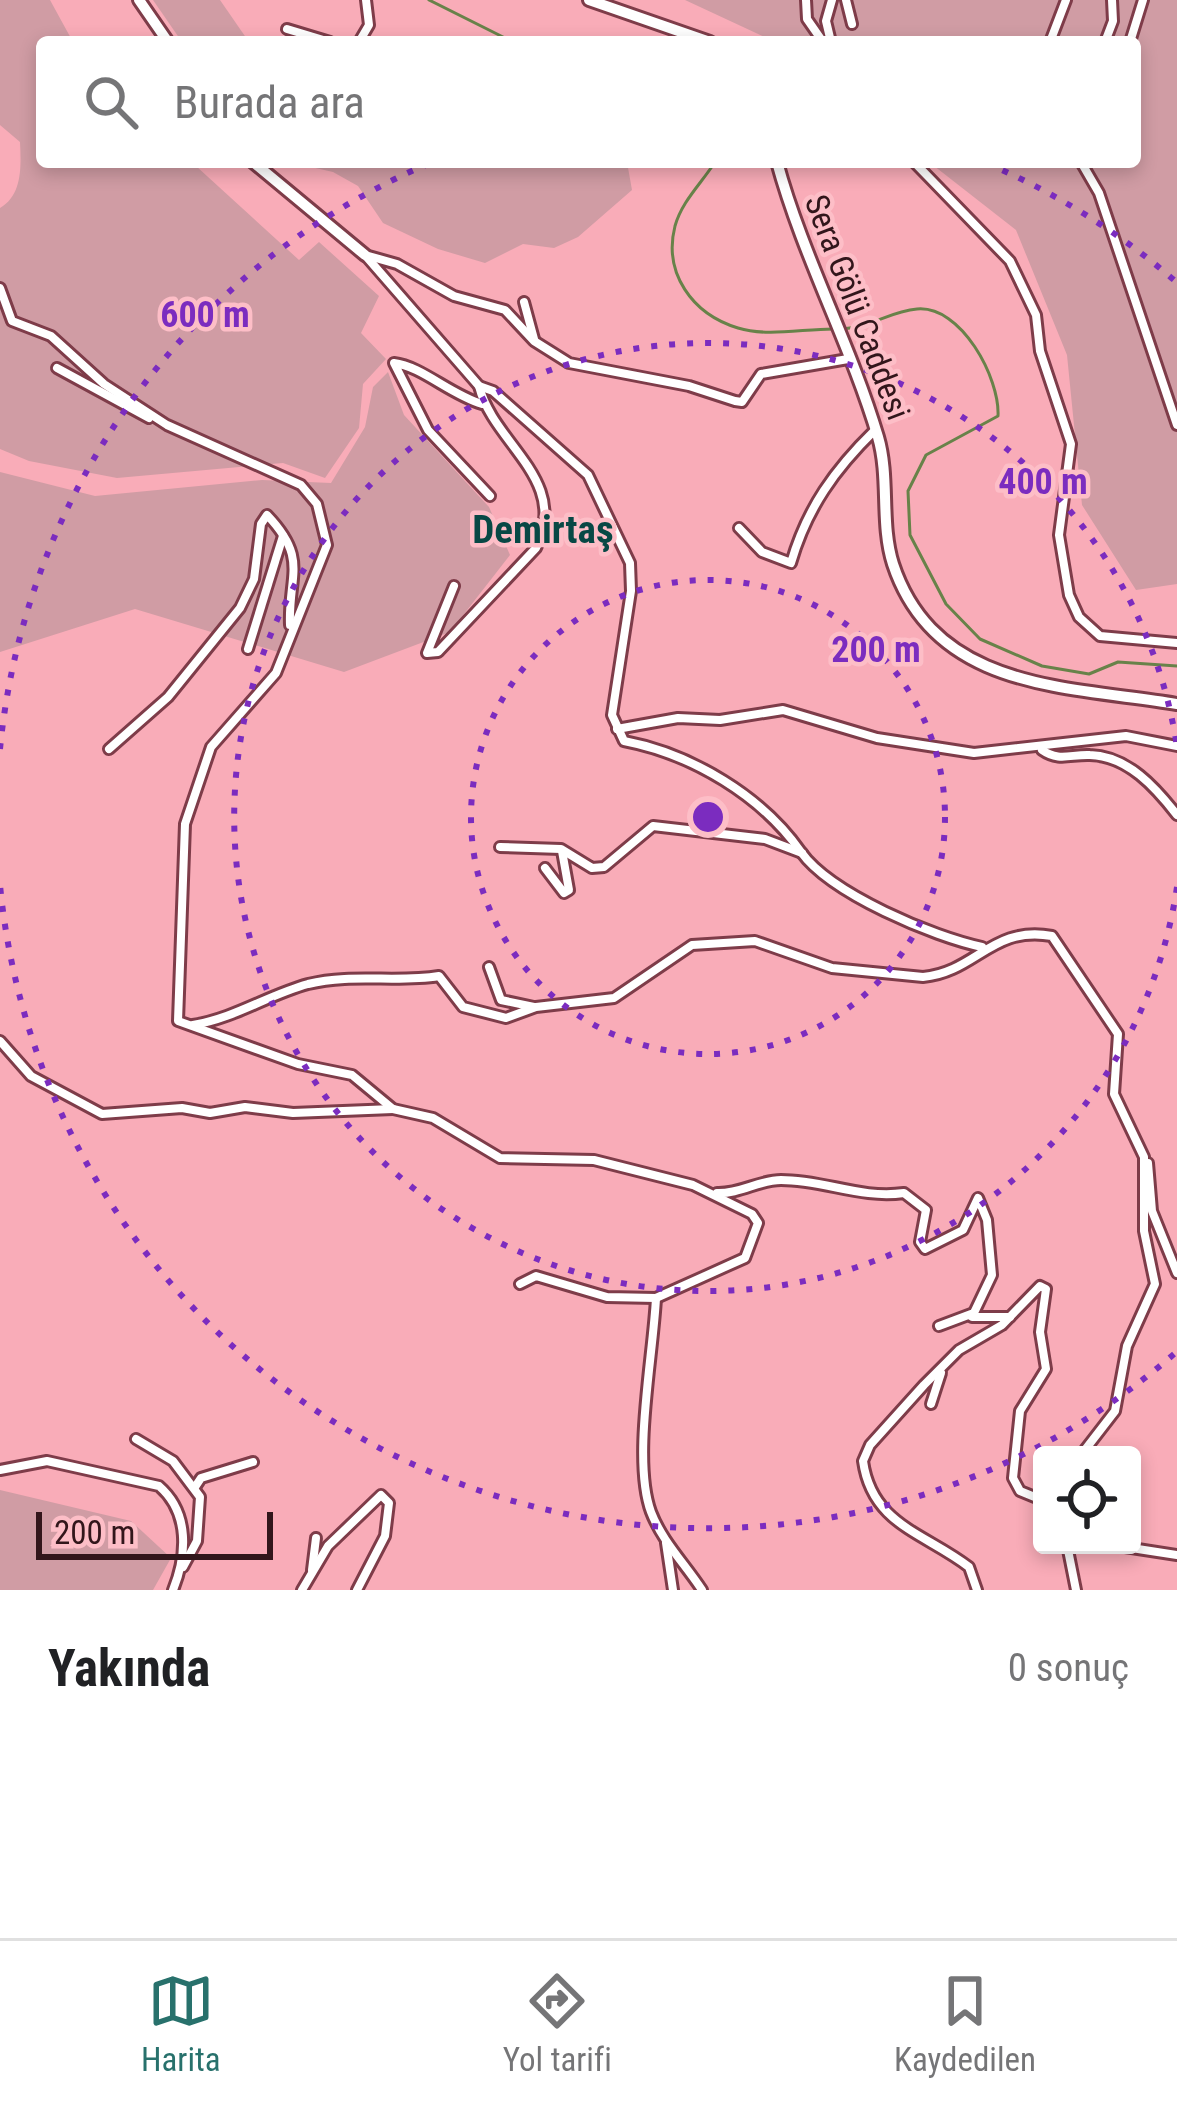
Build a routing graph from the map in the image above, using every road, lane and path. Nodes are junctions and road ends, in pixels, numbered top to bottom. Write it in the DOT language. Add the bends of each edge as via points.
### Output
graph roads {
  1 [pos="139,0"];
  2 [pos="365,0"];
  3 [pos="589,0"];
  4 [pos="806,0"];
  5 [pos="832,0"];
  6 [pos="847,0"];
  7 [pos="1066,0"];
  8 [pos="1112,0"];
  9 [pos="1143,0"];
  10 [pos="852,24"];
  11 [pos="287,29"];
  12 [pos="164,36"];
  13 [pos="310,36"];
  14 [pos="362,36"];
  15 [pos="693,36"];
  16 [pos="822,36"];
  17 [pos="827,36"];
  18 [pos="1052,36"];
  19 [pos="1107,36"];
  20 [pos="1132,36"];
  21 [pos="260,168"];
  22 [pos="779,168"];
  23 [pos="920,168"];
  24 [pos="1084,168"];
  25 [pos="365,255"];
  26 [pos="0,288"];
  27 [pos="524,302"];
  28 [pos="534,341"];
  29 [pos="848,359"];
  30 [pos="57,368"];
  31 [pos="479,386"];
  32 [pos="484,405"];
  33 [pos="167,425"];
  34 [pos="1177,425"];
  35 [pos="875,430"];
  36 [pos="490,496"];
  37 [pos="739,528"];
  38 [pos="284,535"];
  39 [pos="454,586"];
  40 [pos="290,627"];
  41 [pos="1177,643"];
  42 [pos="248,649"];
  43 [pos="1177,704"];
  44 [pos="615,729"];
  45 [pos="109,749"];
  46 [pos="1041,749"];
  47 [pos="1177,749"];
  48 [pos="1177,815"];
  49 [pos="500,847"];
  50 [pos="561,849"];
  51 [pos="802,853"];
  52 [pos="545,868"];
  53 [pos="982,947"];
  54 [pos="489,967"];
  55 [pos="536,1007"];
  56 [pos="185,1026"];
  57 [pos="0,1041"];
  58 [pos="393,1109"];
  59 [pos="1138,1141"];
  60 [pos="709,1193"];
  61 [pos="1177,1273"];
  62 [pos="520,1284"];
  63 [pos="656,1298"];
  64 [pos="971,1314"];
  65 [pos="1010,1317"];
  66 [pos="939,1326"];
  67 [pos="944,1366"];
  68 [pos="931,1404"];
  69 [pos="136,1439"];
  70 [pos="1088,1446"];
  71 [pos="253,1462"];
  72 [pos="0,1470"];
  73 [pos="195,1486"];
  74 [pos="1033,1496"];
  75 [pos="316,1538"];
  76 [pos="666,1543"];
  77 [pos="1141,1549"];
  78 [pos="1069,1554"];
  79 [pos="1177,1555"];
  80 [pos="182,1568"];
  81 [pos="312,1571"];
  82 [pos="173,1590"];
  83 [pos="302,1590"];
  84 [pos="357,1590"];
  85 [pos="673,1590"];
  86 [pos="703,1590"];
  87 [pos="977,1590"];
  88 [pos="1076,1590"];
  1 -- 12 [label="main road"];
  2 -- 14 [label="street"];
  3 -- 15 [label="main road"];
  4 -- 16 [label="street" via="807,19"];
  5 -- 17 [label="street"];
  6 -- 10 [label="street"];
  7 -- 18 [label="street"];
  8 -- 19 [label="street"];
  9 -- 20 [label="street"];
  11 -- 13 [label="street"];
  21 -- 25 [label="main road"];
  22 -- 29 [label="main road, Sera Gölü Caddesi"];
  23 -- 41 [label="street" via="1010,261 1036,315 1071,444 1059,536 1079,616 1100,636"];
  24 -- 34 [label="street"];
  25 -- 28 [label="street" via="505,310"];
  25 -- 31 [label="street"];
  26 -- 33 [label="street" via="12,321 51,336"];
  27 -- 28 [label="street"];
  28 -- 29 [label="street" via="569,362 742,402 760,374"];
  29 -- 35 [label="main road, Sera Gölü Caddesi"];
  30 -- 33 [label="street"];
  31 -- 32 [label="street"];
  31 -- 44 [label="street" via="588,475 630,563"];
  32 -- 36 [label="street" via="394,363 428,430"];
  32 -- 39 [label="street" via="539,483 544,532 491,600 438,652 427,653"];
  33 -- 40 [label="street" via="302,485 317,504 327,545"];
  35 -- 37 [label="street" via="835,469 791,563 763,552"];
  35 -- 43 [label="main road, Sera Gölü Caddesi" via="894,566 935,634 1010,678"];
  38 -- 40 [label="street" via="298,571"];
  38 -- 42 [label="street"];
  38 -- 45 [label="street" via="268,515 240,608 168,697"];
  40 -- 56 [label="street" via="276,673 212,747 185,824 177,1014"];
  44 -- 46 [label="street" via="783,710 877,738 974,753"];
  44 -- 51 [label="street" via="624,741 663,748 759,803"];
  46 -- 47 [label="street" via="1126,736"];
  46 -- 48 [label="street" via="1124,765"];
  49 -- 50 [label="street"];
  50 -- 51 [label="street" via="604,867 653,826 765,838"];
  50 -- 52 [label="street" via="569,890"];
  51 -- 53 [label="street" via="923,929"];
  53 -- 55 [label="street" via="923,976 832,968 755,941 692,945 614,998"];
  53 -- 59 [label="street" via="1026,931 1062,946 1118,1034 1114,1094"];
  54 -- 55 [label="street" via="501,1000"];
  55 -- 56 [label="street" via="488,1017 463,1007 440,976 366,976 306,985 250,1011"];
  56 -- 58 [label="street" via="352,1075"];
  57 -- 58 [label="street" via="32,1076 102,1114"];
  58 -- 60 [label="street" via="433,1118 500,1158 594,1160"];
  59 -- 61 [label="street" via="1152,1211"];
  59 -- 70 [label="street" via="1154,1293 1126,1346 1115,1411"];
  60 -- 63 [label="street" via="752,1214 757,1238 730,1269"];
  60 -- 64 [label="street" via="736,1194 776,1180 862,1196 904,1193 926,1210 925,1249 963,1230 978,1198 992,1275"];
  62 -- 63 [label="street" via="536,1276 607,1298"];
  63 -- 76 [label="street" via="640,1456"];
  64 -- 65 [label="street"];
  64 -- 66 [label="street"];
  65 -- 67 [label="street"];
  65 -- 74 [label="street" via="1034,1288 1046,1289 1046,1369 1020,1411 1012,1478"];
  67 -- 68 [label="street"];
  67 -- 87 [label="street" via="863,1461 883,1512 969,1567"];
  69 -- 73 [label="street" via="165,1454"];
  71 -- 73 [label="street"];
  72 -- 80 [label="street" via="47,1461 159,1486 182,1524"];
  73 -- 80 [label="street" via="200,1530"];
  75 -- 81 [label="street"];
  76 -- 85 [label="street"];
  76 -- 86 [label="street"];
  77 -- 79 [label="street"];
  78 -- 88 [label="street"];
  80 -- 82 [label="street"];
  81 -- 83 [label="street"];
  81 -- 84 [label="street" via="385,1496 385,1535"];
}
